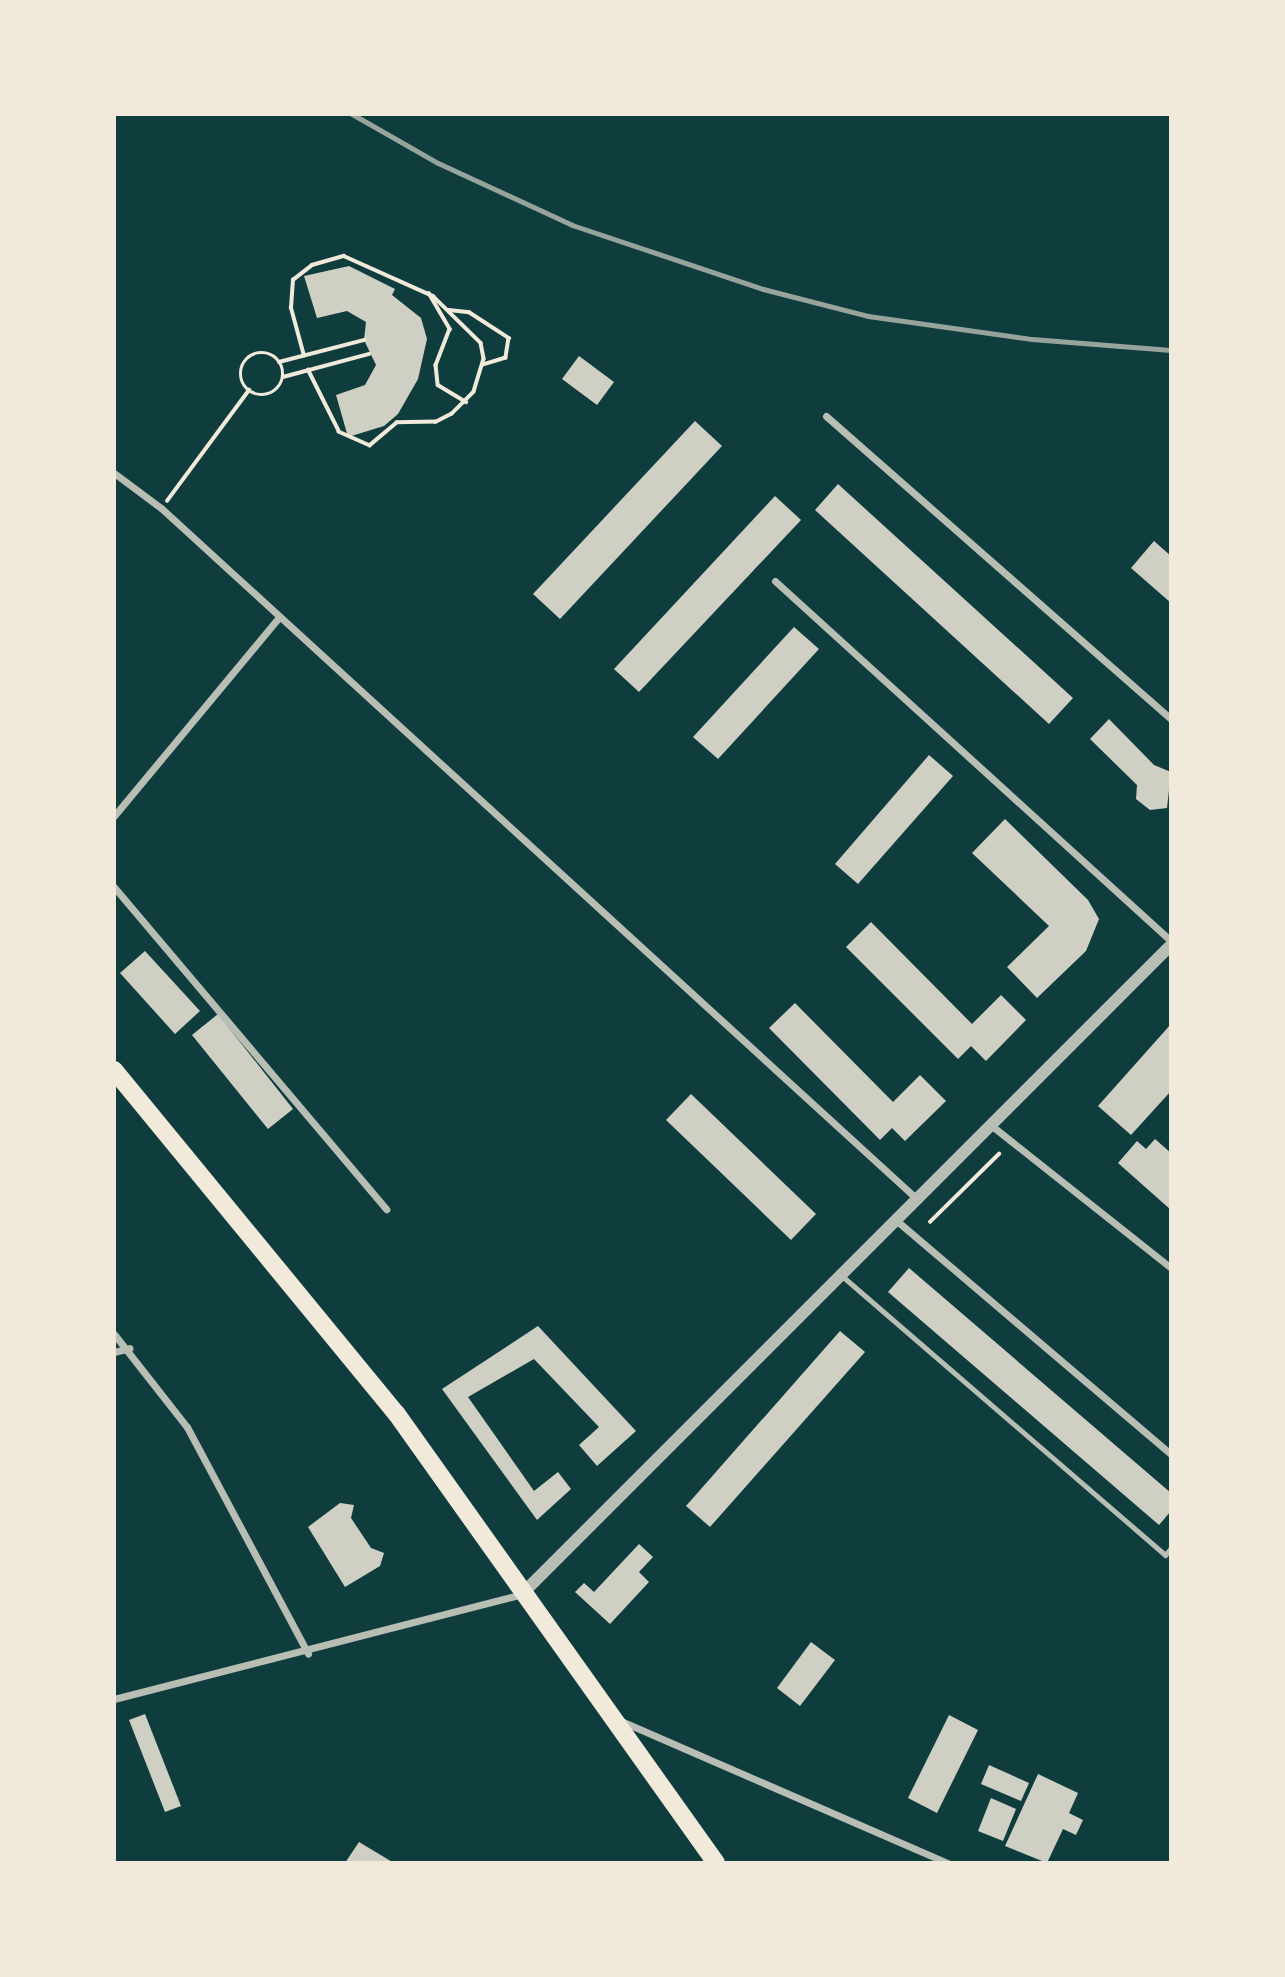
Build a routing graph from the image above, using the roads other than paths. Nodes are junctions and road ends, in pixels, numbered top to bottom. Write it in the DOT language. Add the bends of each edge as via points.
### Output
graph roads {
  1 [pos="826,416"];
  2 [pos="114,473"];
  3 [pos="775,581"];
  4 [pos="277,620"];
  5 [pos="1171,719"];
  6 [pos="114,816"];
  7 [pos="114,887"];
  8 [pos="1171,943"];
  9 [pos="114,1070"];
  10 [pos="992,1126"];
  11 [pos="919,1201"];
  12 [pos="386,1209"];
  13 [pos="897,1221"];
  14 [pos="1171,1268"];
  15 [pos="842,1276"];
  16 [pos="114,1334"];
  17 [pos="130,1349"];
  18 [pos="114,1352"];
  19 [pos="1171,1454"];
  20 [pos="1171,1548"];
  21 [pos="522,1594"];
  22 [pos="308,1654"];
  23 [pos="114,1699"];
  24 [pos="613,1717"];
  25 [pos="716,1863"];
  26 [pos="948,1863"];
  1 -- 5 [label="street"];
  2 -- 4 [label="street" via="161,508"];
  3 -- 8 [label="street"];
  4 -- 6 [label="street"];
  4 -- 11 [label="street"];
  7 -- 12 [label="street"];
  8 -- 10 [label="street"];
  9 -- 21 [label="main road" via="396,1413"];
  10 -- 11 [label="street"];
  10 -- 14 [label="street"];
  11 -- 13 [label="street"];
  13 -- 15 [label="street"];
  13 -- 19 [label="street"];
  15 -- 20 [label="lane" via="1165,1555"];
  15 -- 21 [label="street"];
  16 -- 17 [label="street"];
  17 -- 18 [label="street"];
  17 -- 22 [label="street" via="187,1427"];
  21 -- 22 [label="street"];
  21 -- 24 [label="main road"];
  22 -- 23 [label="street"];
  24 -- 25 [label="main road"];
  24 -- 26 [label="street"];
}
